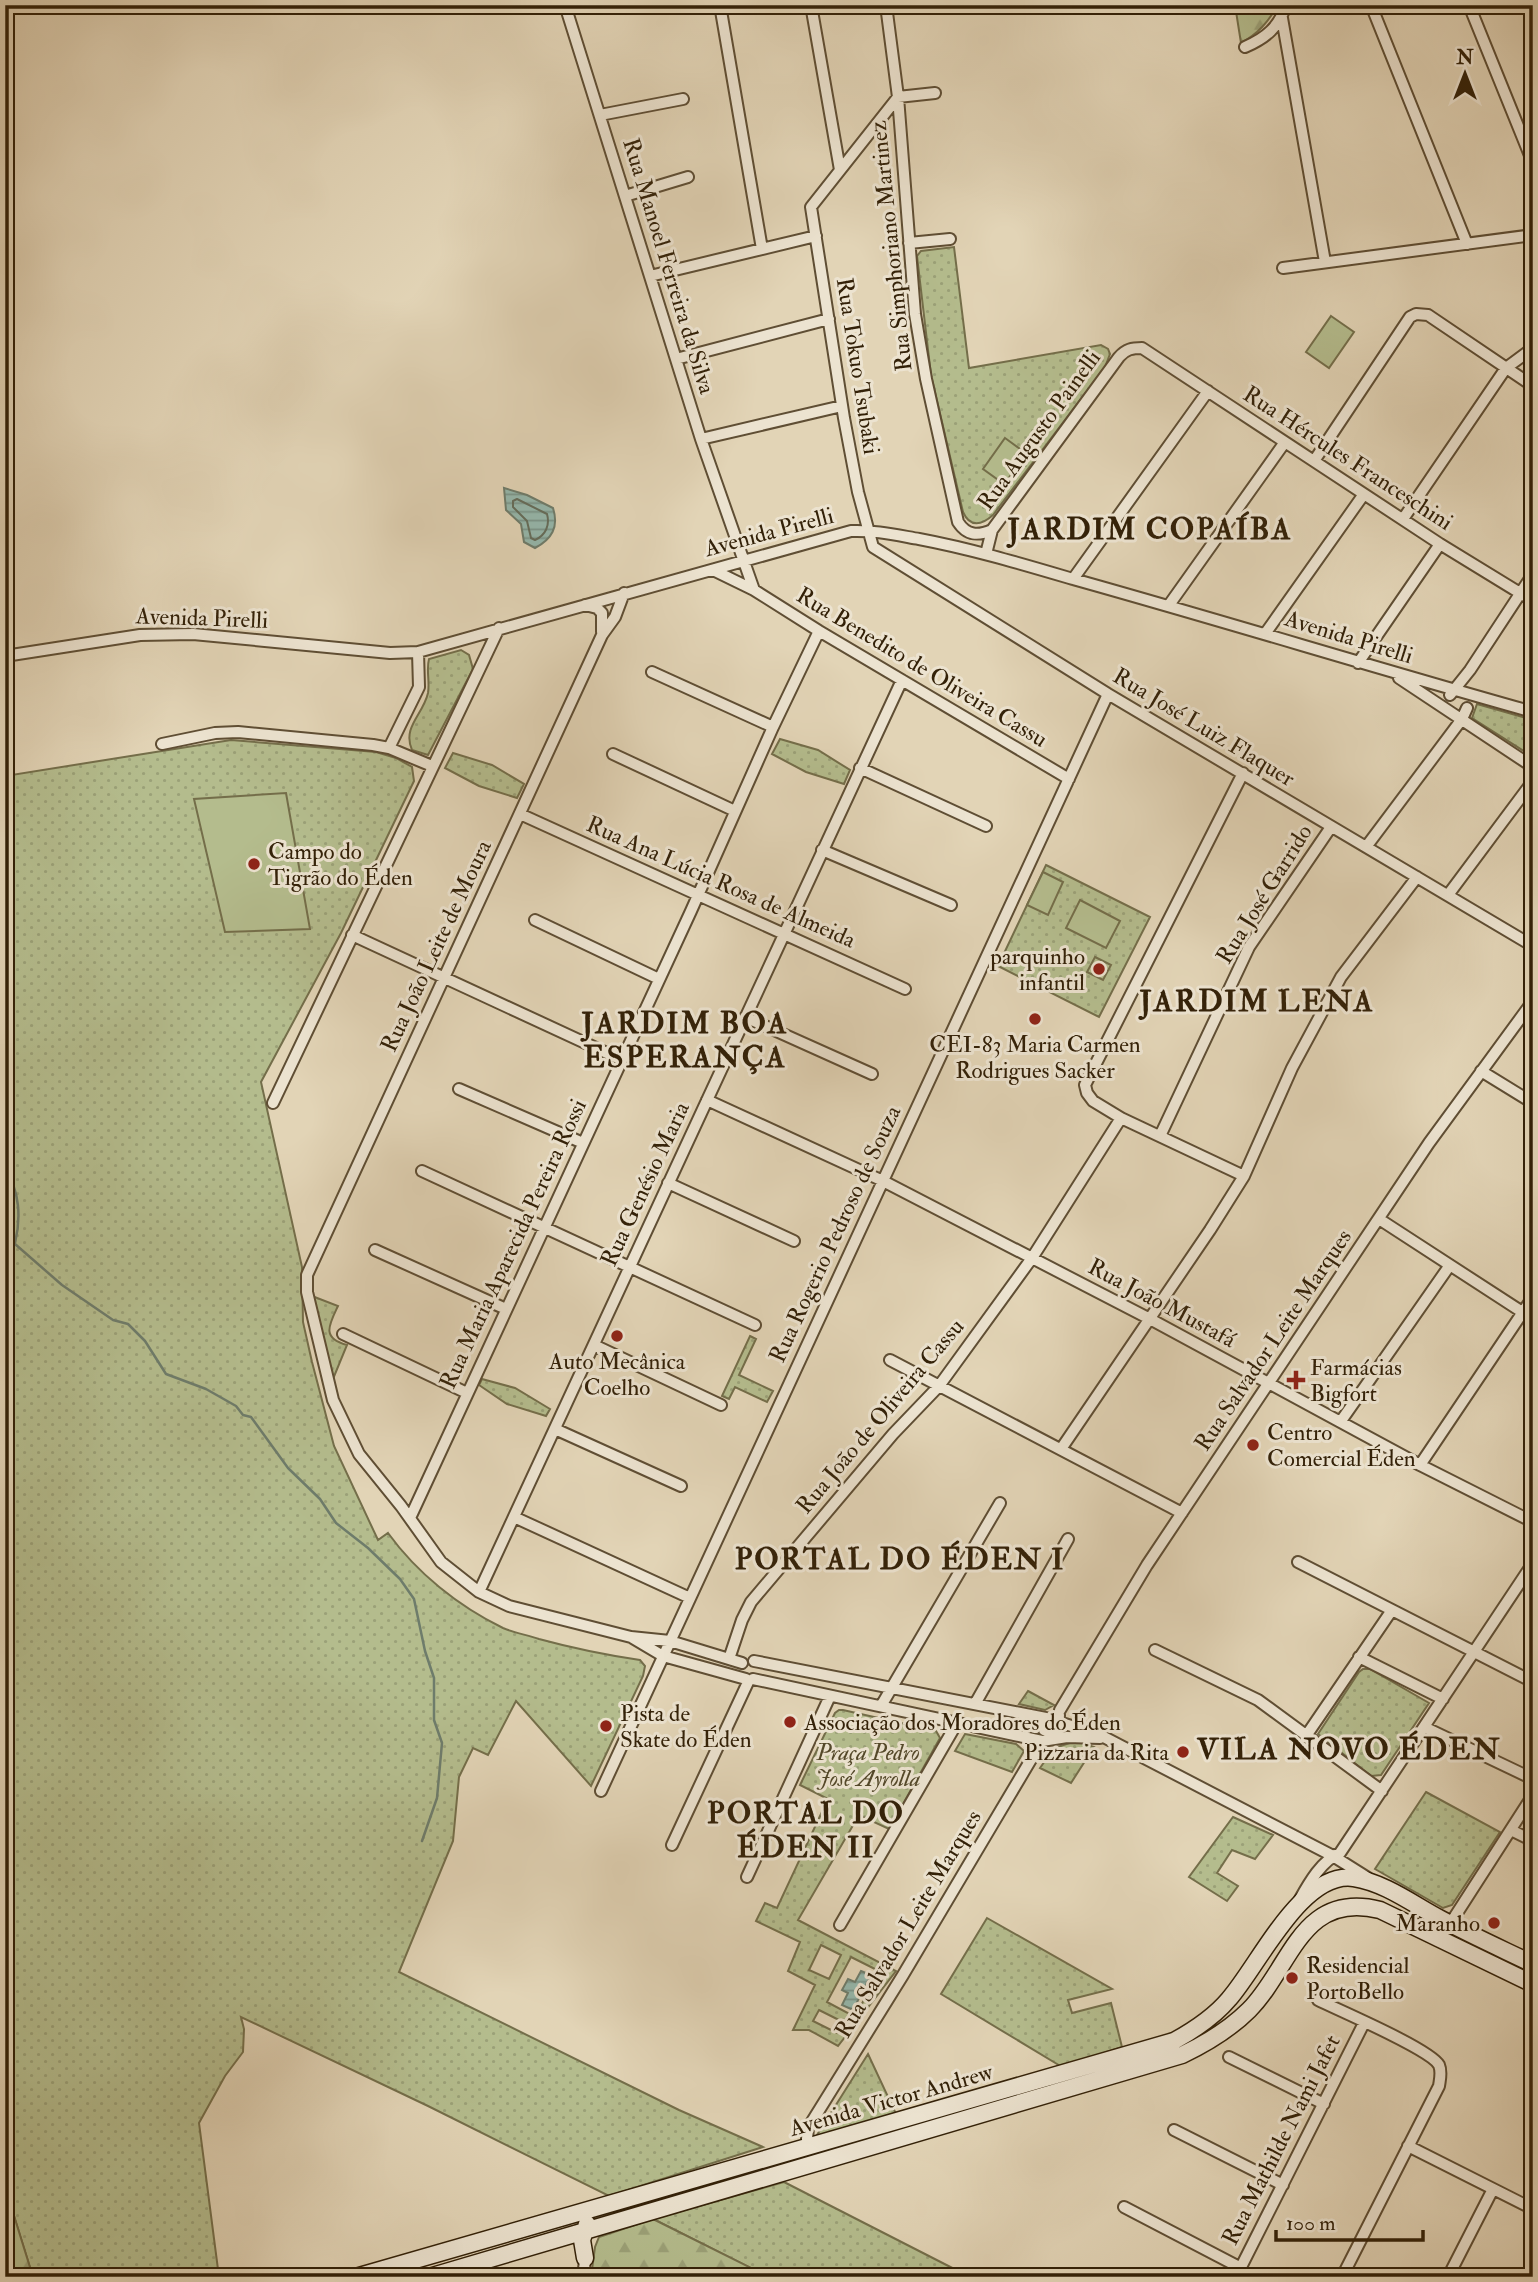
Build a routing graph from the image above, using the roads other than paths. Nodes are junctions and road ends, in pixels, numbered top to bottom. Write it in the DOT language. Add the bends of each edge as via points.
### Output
graph roads {
  1 [pos="565,5"];
  2 [pos="720,5"];
  3 [pos="811,5"];
  4 [pos="886,5"];
  5 [pos="1286,5"];
  6 [pos="1371,5"];
  7 [pos="1469,5"];
  8 [pos="1282,18"];
  9 [pos="1259,41"];
  10 [pos="1245,47"];
  11 [pos="1287,48"];
  12 [pos="935,93"];
  13 [pos="898,97"];
  14 [pos="683,99"];
  15 [pos="600,115"];
  16 [pos="1533,163"];
  17 [pos="840,170"];
  18 [pos="688,177"];
  19 [pos="625,196"];
  20 [pos="1533,235"];
  21 [pos="816,236"];
  22 [pos="950,239"];
  23 [pos="909,243"];
  24 [pos="1467,244"];
  25 [pos="762,249"];
  26 [pos="1325,262"];
  27 [pos="1283,268"];
  28 [pos="650,276"];
  29 [pos="829,319"];
  30 [pos="1142,348"];
  31 [pos="1533,348"];
  32 [pos="676,359"];
  33 [pos="1506,368"];
  34 [pos="1533,386"];
  35 [pos="1208,391"];
  36 [pos="842,405"];
  37 [pos="701,439"];
  38 [pos="1285,442"];
  39 [pos="1314,461"];
  40 [pos="1364,494"];
  41 [pos="1403,519"];
  42 [pos="958,522"];
  43 [pos="992,530"];
  44 [pos="868,531"];
  45 [pos="1440,544"];
  46 [pos="952,545"];
  47 [pos="986,554"];
  48 [pos="740,561"];
  49 [pos="710,569"];
  50 [pos="1533,574"];
  51 [pos="1073,579"];
  52 [pos="752,588"];
  53 [pos="624,593"];
  54 [pos="1520,593"];
  55 [pos="1533,601"];
  56 [pos="582,605"];
  57 [pos="1169,605"];
  58 [pos="499,628"];
  59 [pos="819,631"];
  60 [pos="1265,634"];
  61 [pos="602,635"];
  62 [pos="418,652"];
  63 [pos="5,656"];
  64 [pos="1358,663"];
  65 [pos="1388,671"];
  66 [pos="652,672"];
  67 [pos="902,680"];
  68 [pos="1108,694"];
  69 [pos="1461,700"];
  70 [pos="1452,712"];
  71 [pos="1533,712"];
  72 [pos="773,727"];
  73 [pos="162,744"];
  74 [pos="389,748"];
  75 [pos="613,754"];
  76 [pos="432,766"];
  77 [pos="1533,767"];
  78 [pos="860,768"];
  79 [pos="1243,773"];
  80 [pos="1069,779"];
  81 [pos="1533,781"];
  82 [pos="735,811"];
  83 [pos="520,814"];
  84 [pos="985,826"];
  85 [pos="1331,827"];
  86 [pos="1366,847"];
  87 [pos="822,850"];
  88 [pos="1416,877"];
  89 [pos="698,894"];
  90 [pos="1448,895"];
  91 [pos="951,905"];
  92 [pos="535,920"];
  93 [pos="783,933"];
  94 [pos="352,935"];
  95 [pos="1533,946"];
  96 [pos="445,978"];
  97 [pos="659,979"];
  98 [pos="905,989"];
  99 [pos="1533,1001"];
  100 [pos="745,1017"];
  101 [pos="622,1060"];
  102 [pos="1481,1071"];
  103 [pos="872,1074"];
  104 [pos="459,1089"];
  105 [pos="707,1100"];
  106 [pos="1533,1103"];
  107 [pos="273,1104"];
  108 [pos="1121,1118"];
  109 [pos="1160,1136"];
  110 [pos="583,1143"];
  111 [pos="422,1171"];
  112 [pos="1244,1176"];
  113 [pos="883,1181"];
  114 [pos="668,1183"];
  115 [pos="1379,1219"];
  116 [pos="544,1227"];
  117 [pos="794,1241"];
  118 [pos="375,1250"];
  119 [pos="1032,1258"];
  120 [pos="1450,1265"];
  121 [pos="630,1267"];
  122 [pos="1533,1297"];
  123 [pos="506,1309"];
  124 [pos="1523,1312"];
  125 [pos="1150,1319"];
  126 [pos="1533,1319"];
  127 [pos="755,1325"];
  128 [pos="343,1334"];
  129 [pos="594,1345"];
  130 [pos="890,1360"];
  131 [pos="1269,1383"];
  132 [pos="939,1386"];
  133 [pos="467,1393"];
  134 [pos="721,1405"];
  135 [pos="1341,1422"];
  136 [pos="555,1429"];
  137 [pos="1062,1449"];
  138 [pos="1420,1465"];
  139 [pos="681,1486"];
  140 [pos="422,1493"];
  141 [pos="1000,1503"];
  142 [pos="401,1506"];
  143 [pos="1182,1513"];
  144 [pos="514,1517"];
  145 [pos="410,1518"];
  146 [pos="1533,1521"];
  147 [pos="1068,1539"];
  148 [pos="1298,1562"];
  149 [pos="1533,1563"];
  150 [pos="479,1592"];
  151 [pos="690,1598"];
  152 [pos="1392,1610"];
  153 [pos="738,1633"];
  154 [pos="631,1637"];
  155 [pos="670,1641"];
  156 [pos="1155,1650"];
  157 [pos="1475,1652"];
  158 [pos="663,1656"];
  159 [pos="1359,1657"];
  160 [pos="729,1659"];
  161 [pos="747,1661"];
  162 [pos="749,1679"];
  163 [pos="1533,1682"];
  164 [pos="892,1686"];
  165 [pos="830,1696"];
  166 [pos="1443,1699"];
  167 [pos="975,1704"];
  168 [pos="881,1706"];
  169 [pos="1053,1722"];
  170 [pos="957,1723"];
  171 [pos="1424,1727"];
  172 [pos="1306,1735"];
  173 [pos="1107,1739"];
  174 [pos="1042,1741"];
  175 [pos="1533,1779"];
  176 [pos="601,1791"];
  177 [pos="1382,1791"];
  178 [pos="1533,1795"];
  179 [pos="1511,1830"];
  180 [pos="1533,1841"];
  181 [pos="672,1845"];
  182 [pos="1333,1856"];
  183 [pos="747,1877"];
  184 [pos="1377,1885"];
  185 [pos="1289,1915"];
  186 [pos="1390,1915"];
  187 [pos="1450,1924"];
  188 [pos="840,1925"];
  189 [pos="1275,1935"];
  190 [pos="1533,1964"];
  191 [pos="1271,1982"];
  192 [pos="1533,1984"];
  193 [pos="1318,2000"];
  194 [pos="1364,2023"];
  195 [pos="1229,2057"];
  196 [pos="1324,2104"];
  197 [pos="808,2128"];
  198 [pos="1174,2130"];
  199 [pos="1408,2146"];
  200 [pos="809,2147"];
  201 [pos="793,2152"];
  202 [pos="832,2158"];
  203 [pos="1283,2185"];
  204 [pos="1493,2189"];
  205 [pos="601,2205"];
  206 [pos="1124,2207"];
  207 [pos="1533,2209"];
  208 [pos="588,2230"];
  209 [pos="561,2238"];
  210 [pos="585,2258"];
  211 [pos="1238,2272"];
  212 [pos="356,2277"];
  213 [pos="429,2277"];
  214 [pos="583,2277"];
  215 [pos="1342,2277"];
  216 [pos="1448,2277"];
  1 -- 15 [label="street, Rua Manoel Ferreira da Silva"];
  2 -- 25 [label="street"];
  3 -- 17 [label="street"];
  4 -- 13 [label="street, Rua Simphoriano Martinez"];
  5 -- 8 [label="street"];
  6 -- 24 [label="street"];
  7 -- 16 [label="street"];
  8 -- 9 [label="street"];
  8 -- 11 [label="street"];
  9 -- 10 [label="street"];
  9 -- 11 [label="street"];
  11 -- 26 [label="street"];
  12 -- 13 [label="street"];
  13 -- 17 [label="street"];
  13 -- 23 [label="street, Rua Simphoriano Martinez"];
  14 -- 15 [label="street"];
  15 -- 19 [label="street, Rua Manoel Ferreira da Silva"];
  17 -- 21 [label="street, Rua Tokuo Tsubaki" via="811,208"];
  18 -- 19 [label="street"];
  19 -- 28 [label="street, Rua Manoel Ferreira da Silva"];
  20 -- 24 [label="street"];
  21 -- 25 [label="street"];
  21 -- 29 [label="street, Rua Tokuo Tsubaki"];
  22 -- 23 [label="street"];
  23 -- 42 [label="street, Rua Simphoriano Martinez" via="926,379"];
  24 -- 26 [label="street"];
  25 -- 28 [label="street"];
  26 -- 27 [label="street"];
  28 -- 32 [label="street, Rua Manoel Ferreira da Silva"];
  29 -- 32 [label="street"];
  29 -- 36 [label="street, Rua Tokuo Tsubaki"];
  30 -- 35 [label="street, Rua Hércules Franceschini"];
  30 -- 43 [label="street, Rua Augusto Painelli" via="1132,348 1119,357"];
  31 -- 33 [label="street"];
  32 -- 37 [label="street, Rua Manoel Ferreira da Silva"];
  33 -- 34 [label="street"];
  33 -- 39 [label="street" via="1428,315 1416,314"];
  33 -- 41 [label="street"];
  35 -- 38 [label="street, Rua Hércules Franceschini"];
  35 -- 51 [label="street"];
  36 -- 37 [label="street"];
  36 -- 44 [label="street, Rua Tokuo Tsubaki"];
  37 -- 48 [label="street, Rua Manoel Ferreira da Silva"];
  38 -- 39 [label="street, Rua Hércules Franceschini"];
  38 -- 57 [label="street"];
  39 -- 40 [label="street, Rua Hércules Franceschini"];
  40 -- 41 [label="street, Rua Hércules Franceschini"];
  40 -- 60 [label="street"];
  41 -- 45 [label="street, Rua Hércules Franceschini"];
  42 -- 43 [label="street" via="971,534"];
  42 -- 46 [label="street, Rua Simphoriano Martinez"];
  43 -- 47 [label="street, Rua Augusto Painelli"];
  44 -- 46 [label="street, Avenida Pirelli"];
  44 -- 48 [label="street, Avenida Pirelli" via="851,531"];
  44 -- 68 [label="street, Rua José Luiz Flaquer" via="880,554"];
  45 -- 54 [label="street, Rua Hércules Franceschini"];
  45 -- 64 [label="street"];
  46 -- 47 [label="street, Avenida Pirelli"];
  47 -- 51 [label="street, Avenida Pirelli"];
  48 -- 49 [label="street, Avenida Pirelli"];
  48 -- 52 [label="street"];
  49 -- 52 [label="street, Rua Benedito de Oliveira Cassu"];
  49 -- 53 [label="street, Avenida Pirelli"];
  50 -- 54 [label="street"];
  51 -- 57 [label="street, Avenida Pirelli"];
  52 -- 59 [label="street, Rua Benedito de Oliveira Cassu"];
  53 -- 56 [label="street, Avenida Pirelli"];
  53 -- 61 [label="street, Rua João Leite de Moura"];
  54 -- 55 [label="street, Rua Hércules Franceschini"];
  54 -- 69 [label="street" via="1470,670"];
  56 -- 58 [label="street, Avenida Pirelli"];
  56 -- 61 [label="street" via="602,613"];
  57 -- 60 [label="street, Avenida Pirelli"];
  58 -- 62 [label="street, Avenida Pirelli"];
  58 -- 76 [label="street"];
  59 -- 67 [label="street, Rua Benedito de Oliveira Cassu"];
  59 -- 72 [label="street, Rua Maria Aparecida Pereira Rossi"];
  60 -- 64 [label="street, Avenida Pirelli"];
  61 -- 83 [label="street, Rua João Leite de Moura"];
  62 -- 63 [label="street, Avenida Pirelli" via="154,635"];
  62 -- 74 [label="street" via="419,687"];
  64 -- 65 [label="street, Avenida Pirelli"];
  65 -- 69 [label="street, Avenida Pirelli"];
  65 -- 70 [label="street"];
  66 -- 72 [label="street"];
  67 -- 78 [label="street, Rua Genésio Maria"];
  67 -- 80 [label="street, Rua Benedito de Oliveira Cassu"];
  68 -- 79 [label="street, Rua José Luiz Flaquer"];
  68 -- 80 [label="street, Rua Rogerio Pedroso de Souza"];
  69 -- 70 [label="street"];
  69 -- 70 [label="street" via="1447,702"];
  69 -- 71 [label="street, Avenida Pirelli"];
  69 -- 77 [label="street"];
  69 -- 86 [label="street"];
  72 -- 82 [label="street, Rua Maria Aparecida Pereira Rossi"];
  73 -- 74 [label="street" via="238,732"];
  74 -- 76 [label="street"];
  75 -- 82 [label="street"];
  76 -- 94 [label="street"];
  78 -- 84 [label="street"];
  78 -- 87 [label="street, Rua Genésio Maria"];
  79 -- 85 [label="street, Rua José Luiz Flaquer"];
  79 -- 108 [label="street" via="1085,1085 1093,1101"];
  80 -- 113 [label="street, Rua Rogerio Pedroso de Souza"];
  81 -- 90 [label="street"];
  82 -- 89 [label="street, Rua Maria Aparecida Pereira Rossi"];
  83 -- 89 [label="street, Rua Ana Lúcia Rosa de Almeida"];
  83 -- 96 [label="street, Rua João Leite de Moura"];
  85 -- 86 [label="street, Rua José Luiz Flaquer"];
  85 -- 109 [label="street, Rua José Garrido" via="1249,947"];
  86 -- 88 [label="street, Rua José Luiz Flaquer"];
  87 -- 91 [label="street"];
  87 -- 93 [label="street, Rua Genésio Maria"];
  88 -- 90 [label="street, Rua José Luiz Flaquer"];
  88 -- 112 [label="street" via="1341,977 1292,1068"];
  89 -- 93 [label="street, Rua Ana Lúcia Rosa de Almeida"];
  89 -- 97 [label="street, Rua Maria Aparecida Pereira Rossi"];
  90 -- 95 [label="street, Rua José Luiz Flaquer"];
  92 -- 97 [label="street"];
  93 -- 98 [label="street, Rua Ana Lúcia Rosa de Almeida"];
  93 -- 100 [label="street, Rua Genésio Maria"];
  94 -- 96 [label="street"];
  94 -- 107 [label="street"];
  96 -- 101 [label="street"];
  96 -- 142 [label="street, Rua João Leite de Moura" via="307,1275 333,1400 359,1454"];
  97 -- 101 [label="street, Rua Maria Aparecida Pereira Rossi"];
  99 -- 102 [label="street, Rua Salvador Leite Marques"];
  100 -- 103 [label="street"];
  100 -- 105 [label="street, Rua Genésio Maria"];
  101 -- 110 [label="street, Rua Maria Aparecida Pereira Rossi"];
  102 -- 106 [label="street"];
  102 -- 115 [label="street, Rua Salvador Leite Marques"];
  104 -- 110 [label="street"];
  105 -- 113 [label="street, Rua João Mustafá"];
  105 -- 114 [label="street, Rua Genésio Maria"];
  108 -- 109 [label="street"];
  108 -- 119 [label="street, Rua João de Oliveira Cassu"];
  109 -- 112 [label="street"];
  110 -- 116 [label="street, Rua Maria Aparecida Pereira Rossi"];
  111 -- 116 [label="street"];
  112 -- 125 [label="street"];
  113 -- 119 [label="street, Rua João Mustafá"];
  113 -- 151 [label="street, Rua Rogerio Pedroso de Souza"];
  114 -- 117 [label="street"];
  114 -- 121 [label="street, Rua Genésio Maria"];
  115 -- 120 [label="street"];
  115 -- 131 [label="street, Rua Salvador Leite Marques"];
  116 -- 121 [label="street"];
  116 -- 123 [label="street, Rua Maria Aparecida Pereira Rossi"];
  118 -- 123 [label="street"];
  119 -- 125 [label="street, Rua João Mustafá"];
  119 -- 132 [label="street, Rua João de Oliveira Cassu"];
  120 -- 124 [label="street"];
  120 -- 135 [label="street"];
  121 -- 127 [label="street"];
  121 -- 129 [label="street, Rua Genésio Maria"];
  122 -- 124 [label="street"];
  123 -- 133 [label="street, Rua Maria Aparecida Pereira Rossi"];
  124 -- 126 [label="street"];
  124 -- 138 [label="street"];
  125 -- 131 [label="street, Rua João Mustafá"];
  125 -- 137 [label="street"];
  128 -- 133 [label="street"];
  129 -- 134 [label="street"];
  129 -- 136 [label="street, Rua Genésio Maria"];
  130 -- 132 [label="street"];
  131 -- 135 [label="street, Rua João Mustafá"];
  131 -- 143 [label="street, Rua Salvador Leite Marques"];
  132 -- 137 [label="street"];
  132 -- 153 [label="street, Rua João de Oliveira Cassu" via="751,1602"];
  133 -- 140 [label="street, Rua Maria Aparecida Pereira Rossi"];
  135 -- 138 [label="street, Rua João Mustafá"];
  136 -- 139 [label="street"];
  136 -- 144 [label="street, Rua Genésio Maria"];
  137 -- 143 [label="street"];
  138 -- 146 [label="street, Rua João Mustafá"];
  140 -- 142 [label="street"];
  140 -- 145 [label="street, Rua Maria Aparecida Pereira Rossi"];
  141 -- 164 [label="street"];
  142 -- 145 [label="street"];
  143 -- 169 [label="street, Rua Salvador Leite Marques"];
  144 -- 150 [label="street, Rua Genésio Maria"];
  144 -- 151 [label="street"];
  145 -- 150 [label="street" via="441,1562"];
  147 -- 167 [label="street"];
  148 -- 152 [label="street"];
  149 -- 157 [label="street"];
  150 -- 154 [label="street" via="509,1606"];
  151 -- 155 [label="street, Rua Rogerio Pedroso de Souza"];
  152 -- 157 [label="street"];
  152 -- 159 [label="street"];
  153 -- 160 [label="street, Rua João de Oliveira Cassu"];
  153 -- 161 [label="street"];
  154 -- 155 [label="street"];
  154 -- 158 [label="street"];
  155 -- 158 [label="street, Rua Rogerio Pedroso de Souza"];
  155 -- 160 [label="street"];
  156 -- 172 [label="street" via="1258,1700"];
  157 -- 163 [label="street"];
  157 -- 166 [label="street"];
  158 -- 162 [label="street"];
  158 -- 176 [label="street, Rua Rogerio Pedroso de Souza"];
  159 -- 166 [label="street"];
  159 -- 172 [label="street"];
  160 -- 161 [label="street"];
  161 -- 162 [label="street" via="739,1672"];
  161 -- 162 [label="street" via="759,1665 759,1672"];
  161 -- 164 [label="street"];
  162 -- 165 [label="street"];
  162 -- 181 [label="street"];
  164 -- 167 [label="street"];
  164 -- 168 [label="street"];
  165 -- 168 [label="street"];
  165 -- 183 [label="street"];
  166 -- 171 [label="street"];
  167 -- 169 [label="street"];
  168 -- 170 [label="street"];
  169 -- 173 [label="street" via="1079,1726"];
  169 -- 174 [label="street, Rua Salvador Leite Marques"];
  170 -- 174 [label="street"];
  170 -- 188 [label="street"];
  171 -- 175 [label="street"];
  171 -- 177 [label="street"];
  172 -- 177 [label="street"];
  173 -- 174 [label="street"];
  173 -- 182 [label="street"];
  174 -- 197 [label="street, Rua Salvador Leite Marques"];
  177 -- 182 [label="street" via="1340,1853"];
  178 -- 179 [label="street"];
  179 -- 180 [label="street"];
  179 -- 187 [label="street"];
  182 -- 184 [label="street"];
  182 -- 185 [label="street"];
  184 -- 185 [label="main road, Avenida Victor Andrew" via="1353,1878 1325,1882"];
  184 -- 187 [label="main road, Avenida Victor Andrew"];
  185 -- 189 [label="main road, Avenida Victor Andrew"];
  186 -- 187 [label="main road" via="1431,1927"];
  186 -- 191 [label="main road, Avenida Victor Andrew" via="1367,1907 1319,1918 1303,1931"];
  186 -- 192 [label="main road"];
  187 -- 190 [label="main road, Avenida Victor Andrew"];
  189 -- 191 [label="main road" via="1275,1947 1265,1963"];
  189 -- 200 [label="main road, Avenida Victor Andrew" via="1229,2000 1174,2041"];
  191 -- 202 [label="main road, Avenida Victor Andrew" via="1250,2010 1225,2031 1182,2055"];
  193 -- 194 [label="street"];
  194 -- 196 [label="street, Rua Mathilde Nami Jafet"];
  194 -- 199 [label="street" via="1423,2052 1439,2065 1439,2086"];
  195 -- 196 [label="street"];
  196 -- 203 [label="street, Rua Mathilde Nami Jafet"];
  197 -- 200 [label="street"];
  197 -- 201 [label="street, Rua Salvador Leite Marques"];
  198 -- 203 [label="street"];
  199 -- 204 [label="street"];
  199 -- 215 [label="street"];
  200 -- 201 [label="main road, Avenida Victor Andrew"];
  200 -- 202 [label="main road"];
  201 -- 205 [label="main road, Avenida Victor Andrew"];
  202 -- 208 [label="main road, Avenida Victor Andrew"];
  203 -- 211 [label="street, Rua Mathilde Nami Jafet"];
  204 -- 207 [label="street"];
  204 -- 216 [label="street"];
  205 -- 208 [label="main road"];
  205 -- 212 [label="main road, Avenida Victor Andrew"];
  206 -- 211 [label="street"];
  208 -- 209 [label="main road, Avenida Victor Andrew"];
  208 -- 210 [label="main road" via="582,2240"];
  209 -- 210 [label="street" via="578,2245"];
  209 -- 213 [label="main road, Avenida Victor Andrew"];
  210 -- 214 [label="street"];
}
